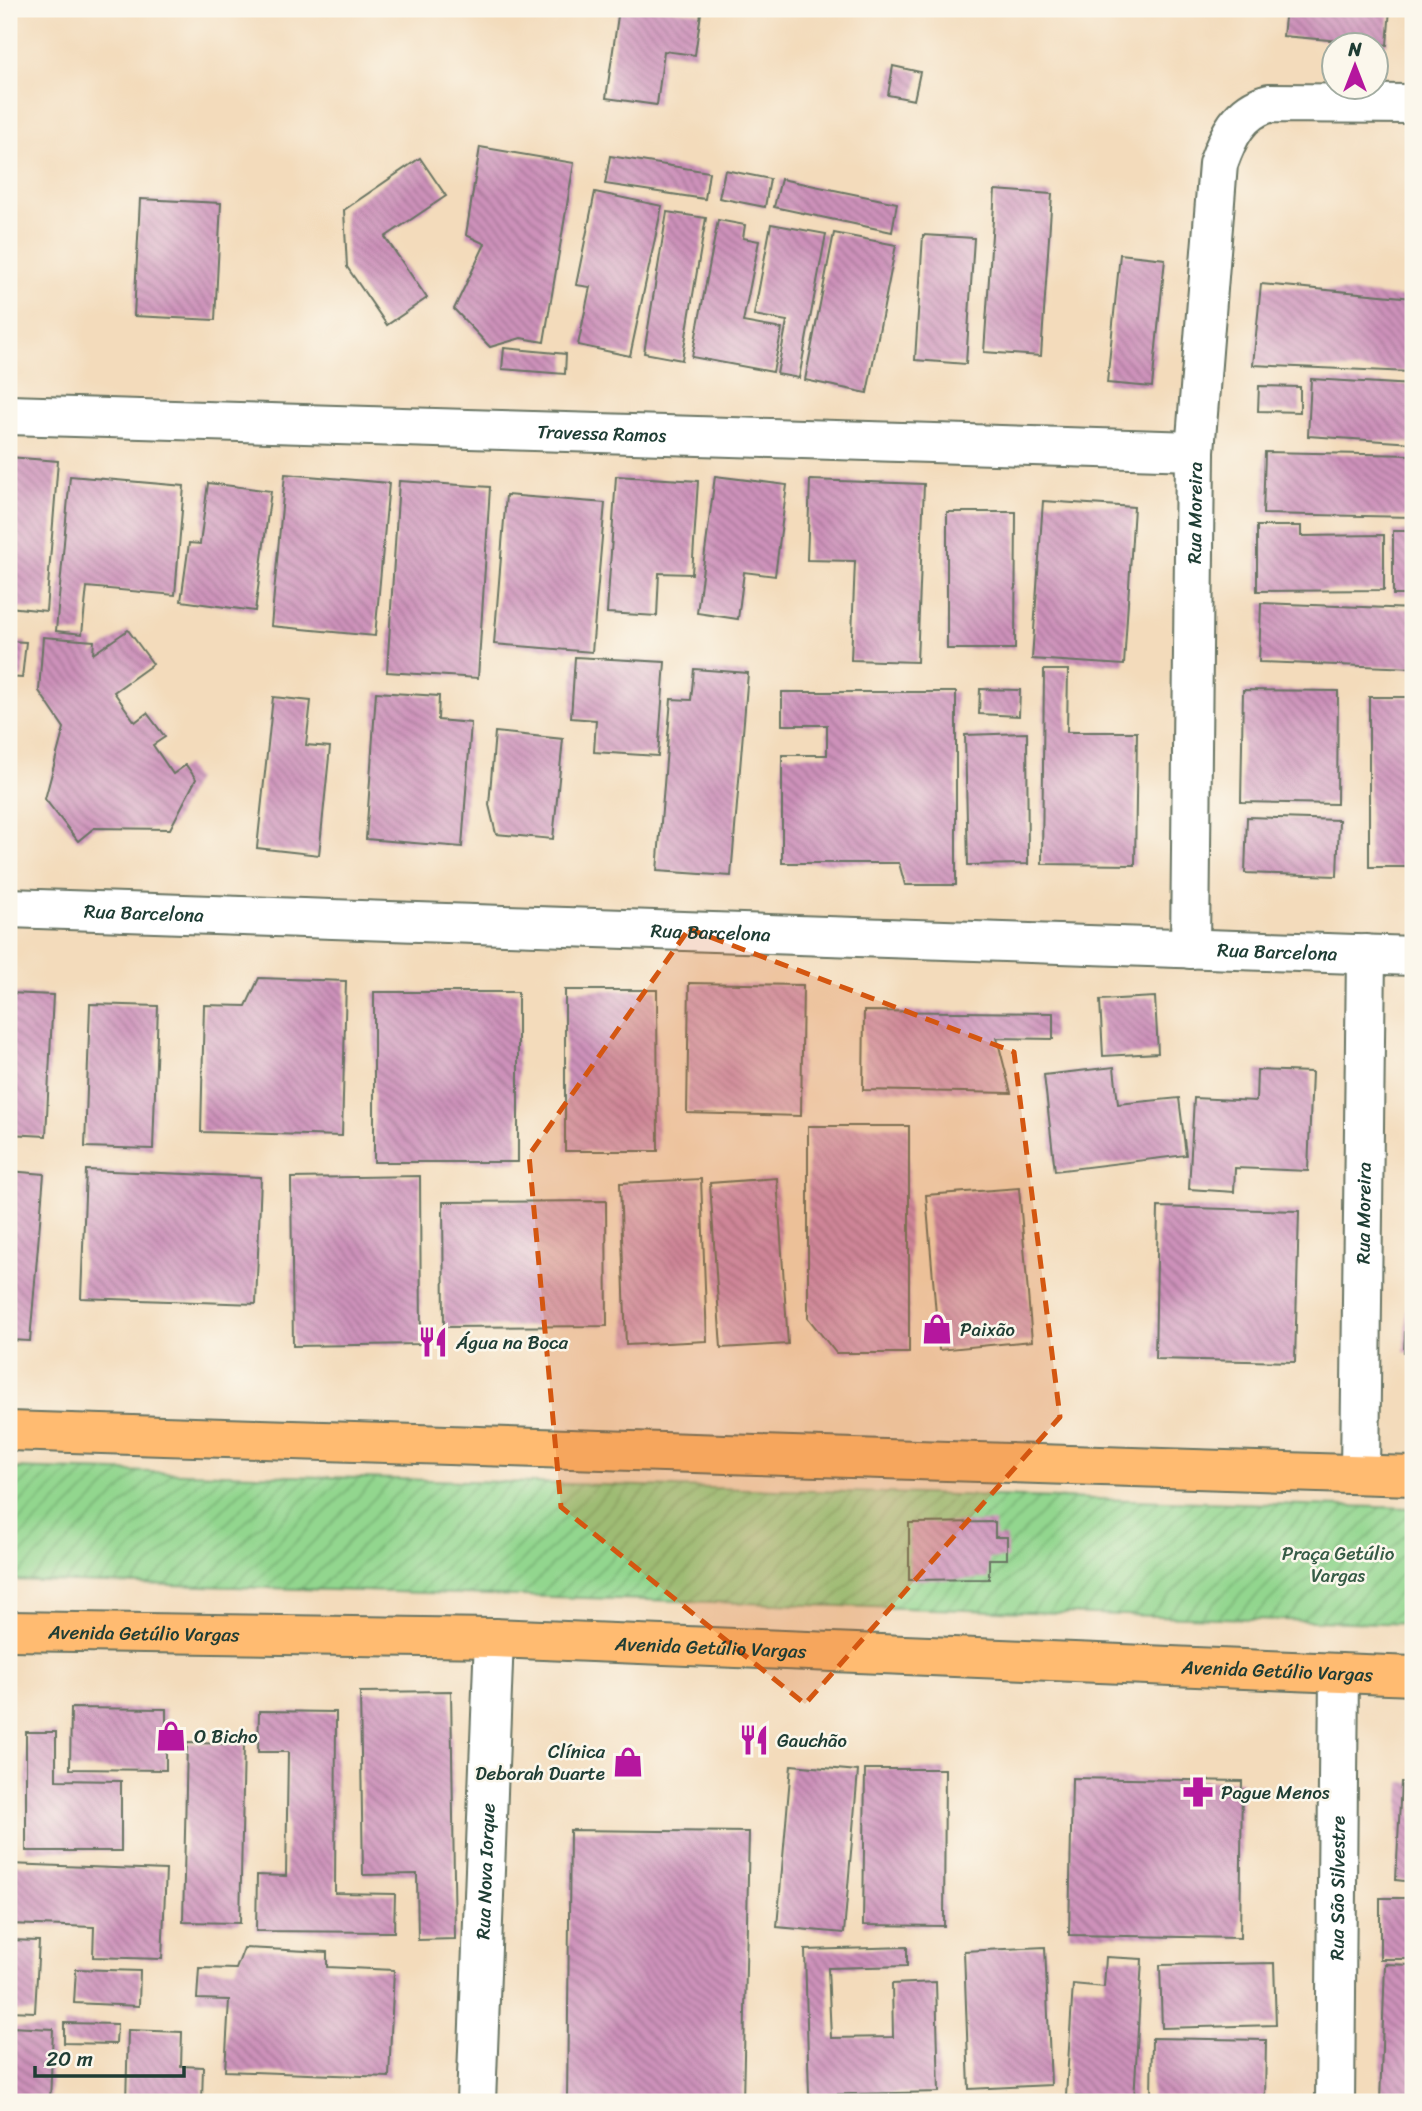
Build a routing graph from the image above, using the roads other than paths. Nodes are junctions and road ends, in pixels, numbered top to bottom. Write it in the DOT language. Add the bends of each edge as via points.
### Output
graph roads {
  1 [pos="1413,104"];
  2 [pos="9,415"];
  3 [pos="1195,451"];
  4 [pos="9,908"];
  5 [pos="1190,949"];
  6 [pos="1366,954"];
  7 [pos="1413,956"];
  8 [pos="9,1431"];
  9 [pos="1360,1474"];
  10 [pos="1413,1476"];
  11 [pos="9,1631"];
  12 [pos="494,1639"];
  13 [pos="1339,1673"];
  14 [pos="1413,1676"];
  15 [pos="476,2102"];
  16 [pos="1335,2102"];
  1 -- 3 [label="street, Rua Moreira" via="1269,103 1254,107 1241,118 1218,164"];
  2 -- 3 [label="street, Travessa Ramos"];
  3 -- 5 [label="street, Rua Moreira"];
  4 -- 5 [label="street, Rua Barcelona"];
  5 -- 6 [label="street, Rua Barcelona"];
  6 -- 7 [label="street, Rua Barcelona"];
  6 -- 9 [label="street, Rua Moreira"];
  8 -- 9 [label="main road"];
  9 -- 10 [label="main road"];
  11 -- 12 [label="main road, Avenida Getúlio Vargas"];
  12 -- 13 [label="main road, Avenida Getúlio Vargas"];
  12 -- 15 [label="street, Rua Nova Iorque"];
  13 -- 14 [label="main road, Avenida Getúlio Vargas"];
  13 -- 16 [label="street, Rua São Silvestre"];
}
